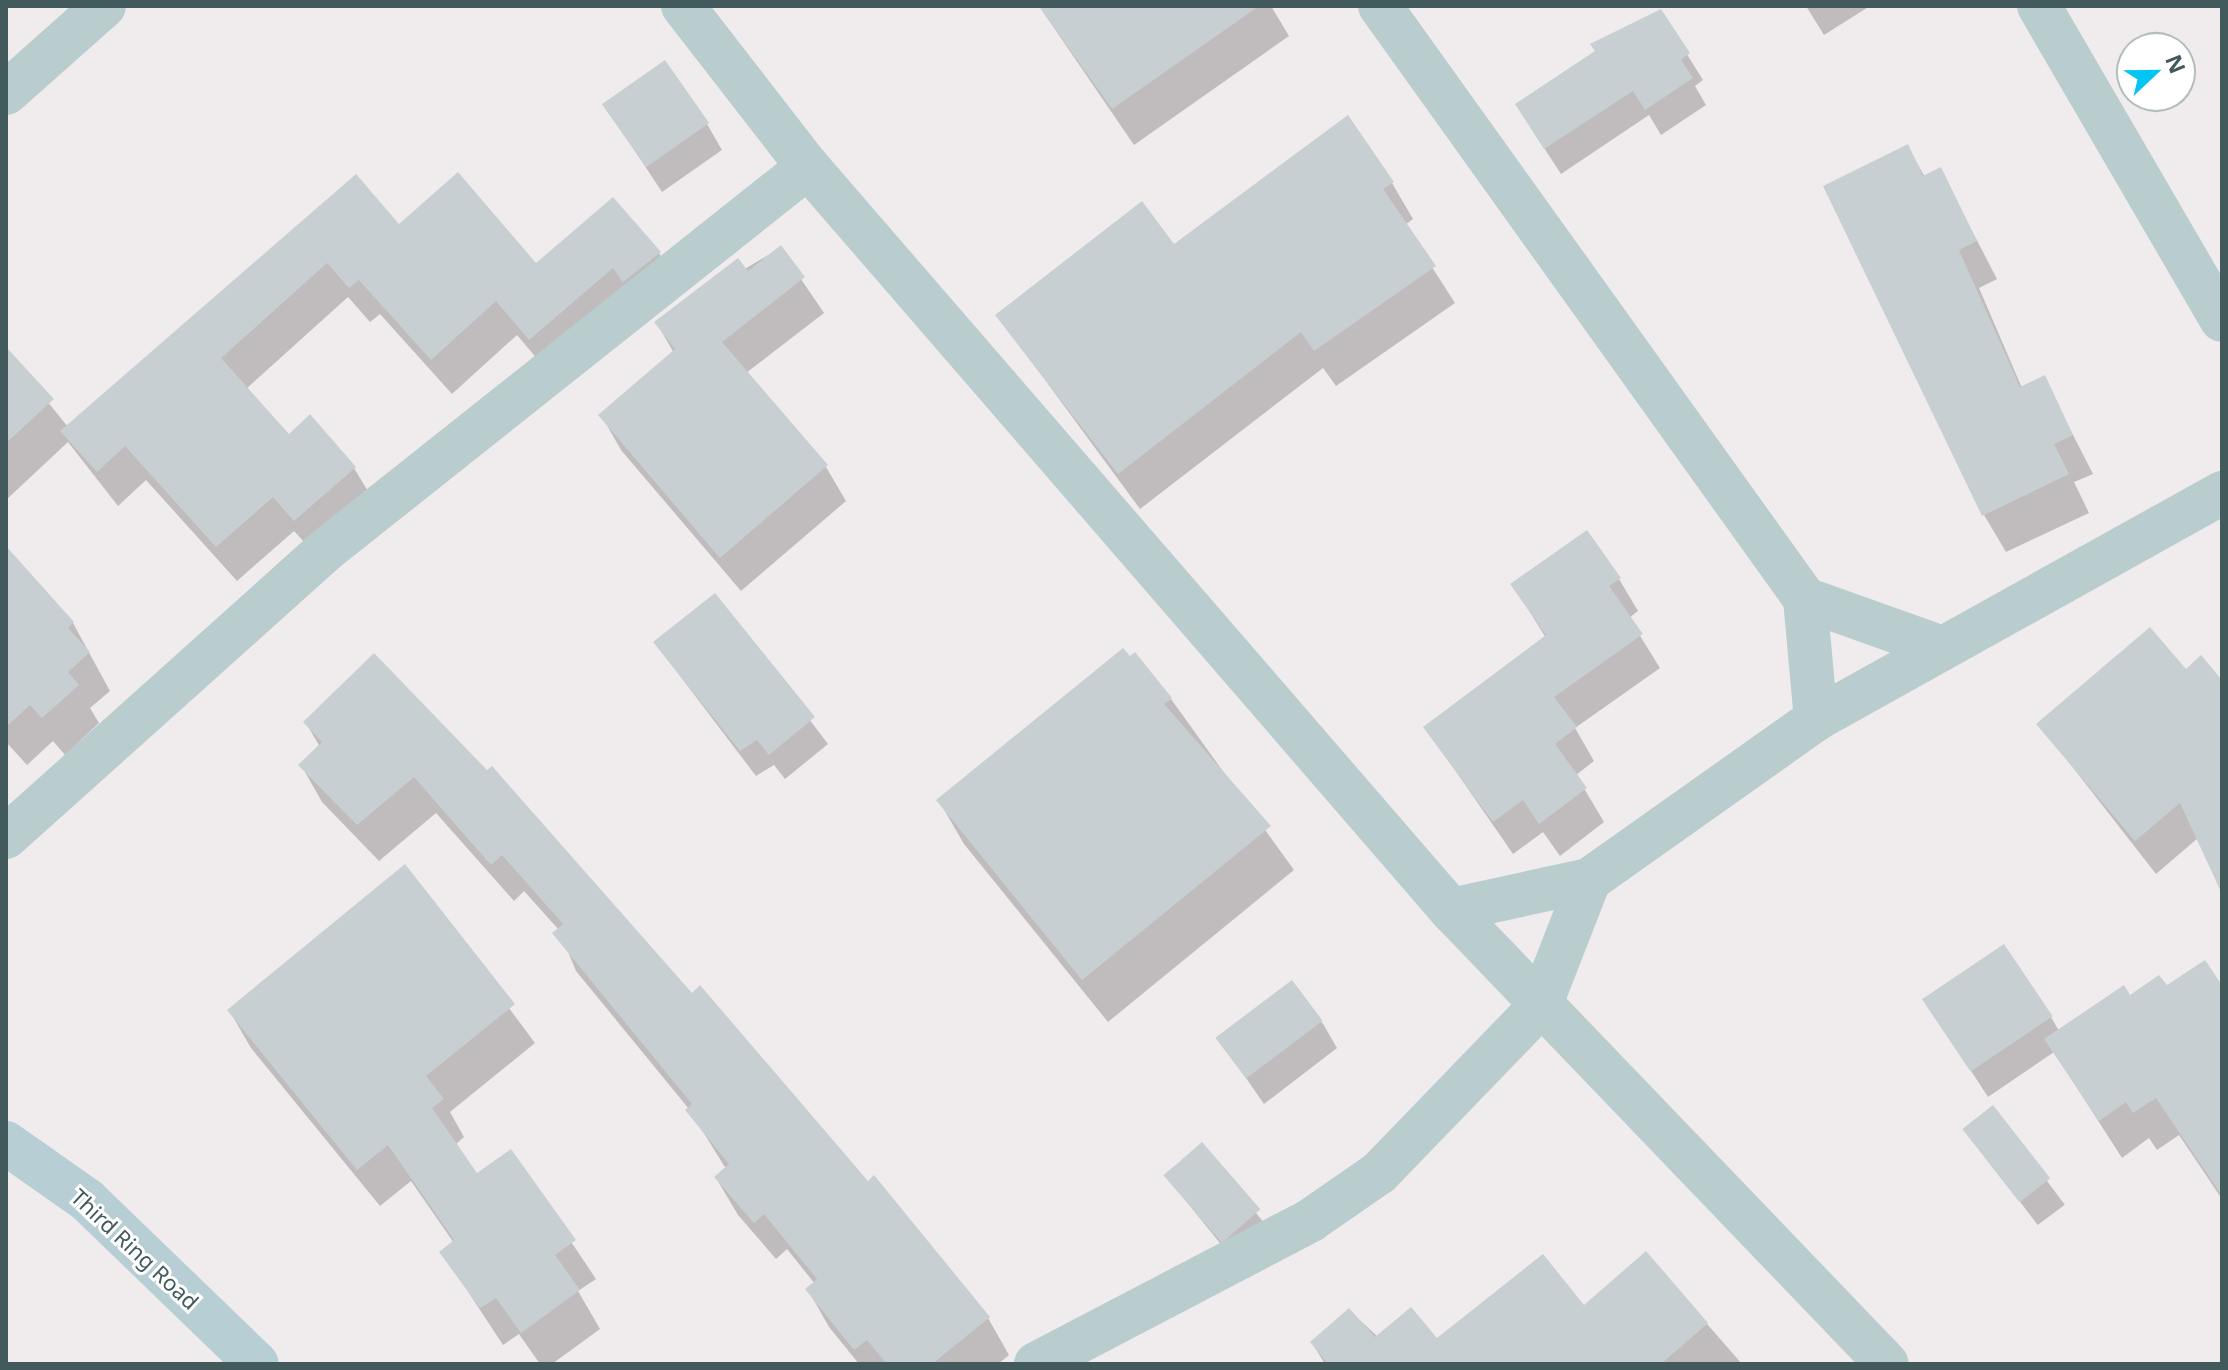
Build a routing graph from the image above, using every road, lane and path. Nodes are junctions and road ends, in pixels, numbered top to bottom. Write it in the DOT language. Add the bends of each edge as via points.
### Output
graph roads {
  1 [pos="104,6"];
  2 [pos="683,6"];
  3 [pos="1380,6"];
  4 [pos="2039,6"];
  5 [pos="6,93"];
  6 [pos="808,167"];
  7 [pos="2222,320"];
  8 [pos="2222,493"];
  9 [pos="1805,599"];
  10 [pos="1940,647"];
  11 [pos="1816,719"];
  12 [pos="6,837"];
  13 [pos="1589,880"];
  14 [pos="1451,910"];
  15 [pos="1540,1006"];
  16 [pos="6,1143"];
  17 [pos="257,1364"];
  18 [pos="1036,1364"];
  19 [pos="1887,1364"];
  1 -- 5 [label="street"];
  2 -- 6 [label="street"];
  3 -- 9 [label="street"];
  4 -- 7 [label="street"];
  6 -- 12 [label="street" via="327,549"];
  6 -- 14 [label="street"];
  8 -- 10 [label="street"];
  9 -- 10 [label="street"];
  9 -- 11 [label="street"];
  10 -- 11 [label="street"];
  11 -- 13 [label="street"];
  13 -- 14 [label="street"];
  13 -- 15 [label="street"];
  14 -- 15 [label="street"];
  15 -- 18 [label="street" via="1379,1173 1311,1220"];
  15 -- 19 [label="street"];
  16 -- 17 [label="street, Third Ring Road" via="87,1200"];
}
